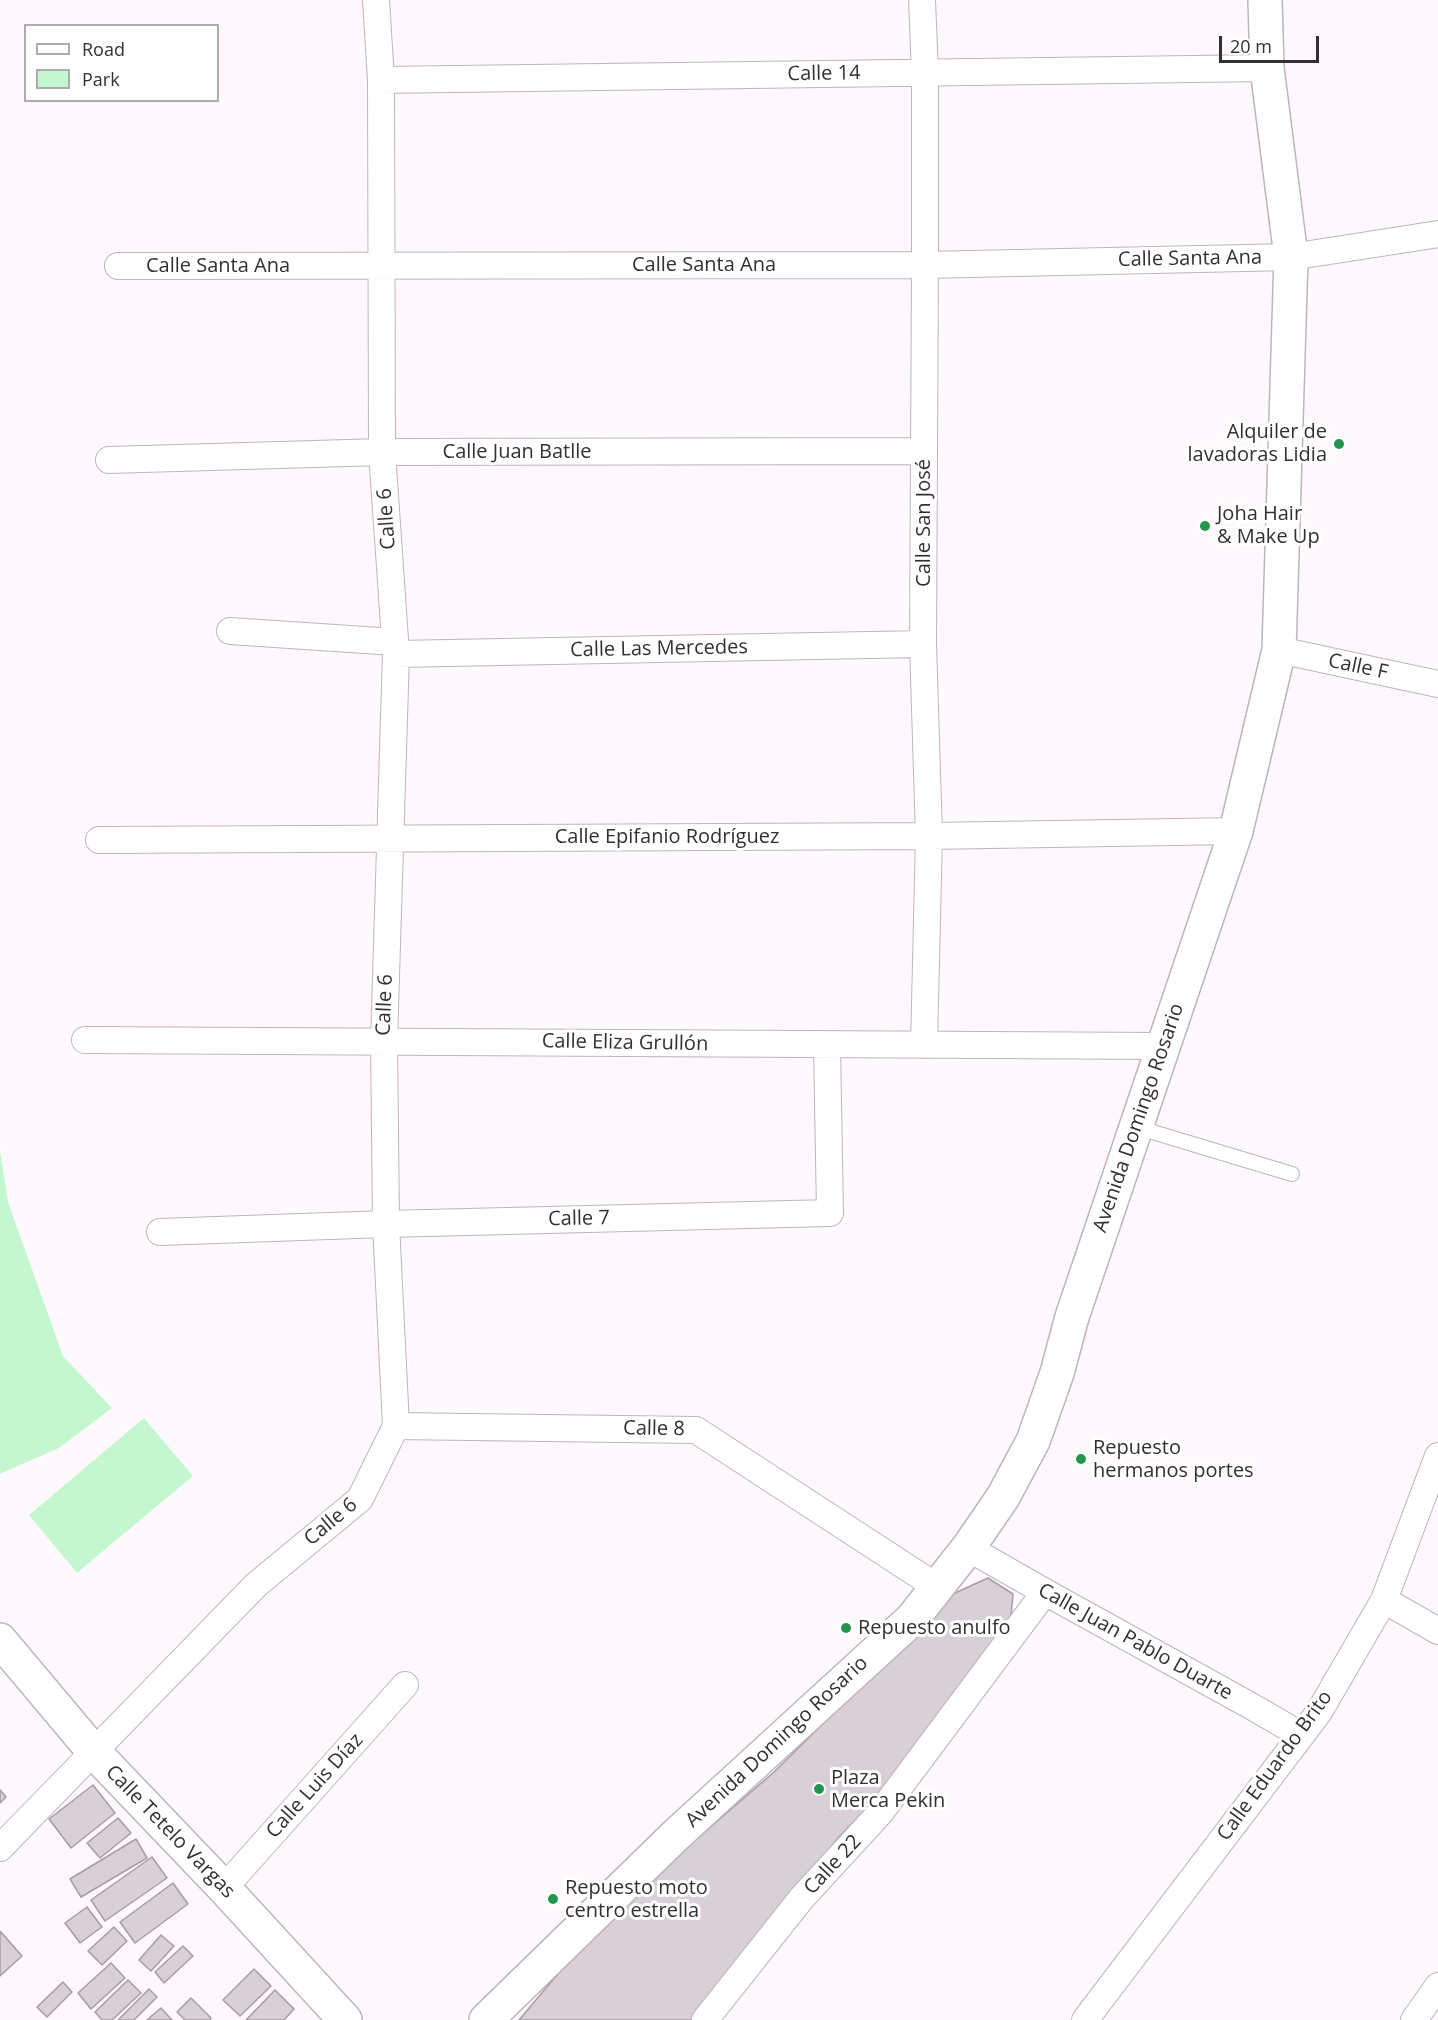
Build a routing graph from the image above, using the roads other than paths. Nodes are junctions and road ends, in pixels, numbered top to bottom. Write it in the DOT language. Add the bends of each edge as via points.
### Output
graph roads {
  1 [pos="376,0"];
  2 [pos="922,0"];
  3 [pos="1265,0"];
  4 [pos="1268,68"];
  5 [pos="925,73"];
  6 [pos="381,80"];
  7 [pos="1438,234"];
  8 [pos="1291,257"];
  9 [pos="925,265"];
  10 [pos="118,266"];
  11 [pos="383,266"];
  12 [pos="924,451"];
  13 [pos="382,452"];
  14 [pos="109,460"];
  15 [pos="230,632"];
  16 [pos="923,644"];
  17 [pos="395,648"];
  18 [pos="1279,650"];
  19 [pos="1438,684"];
  20 [pos="1236,831"];
  21 [pos="928,836"];
  22 [pos="391,839"];
  23 [pos="99,840"];
  24 [pos="85,1040"];
  25 [pos="384,1041"];
  26 [pos="827,1045"];
  27 [pos="924,1045"];
  28 [pos="1165,1047"];
  29 [pos="1136,1127"];
  30 [pos="1292,1174"];
  31 [pos="386,1224"];
  32 [pos="160,1232"];
  33 [pos="396,1426"];
  34 [pos="1438,1456"];
  35 [pos="968,1548"];
  36 [pos="937,1587"];
  37 [pos="1045,1592"];
  38 [pos="1384,1600"];
  39 [pos="1438,1631"];
  40 [pos="0,1640"];
  41 [pos="405,1684"];
  42 [pos="1301,1736"];
  43 [pos="94,1752"];
  44 [pos="0,1848"];
  45 [pos="224,1888"];
  46 [pos="1438,1986"];
  47 [pos="345,2020"];
  48 [pos="486,2020"];
  49 [pos="705,2020"];
  50 [pos="1085,2020"];
  51 [pos="1414,2020"];
  1 -- 6 [label="street, Calle 6"];
  2 -- 5 [label="street, Calle San José"];
  3 -- 4 [label="main road, Avenida Domingo Rosario"];
  4 -- 5 [label="street, Calle 14"];
  4 -- 8 [label="main road, Avenida Domingo Rosario"];
  5 -- 6 [label="street, Calle 14"];
  5 -- 9 [label="street, Calle San José"];
  6 -- 11 [label="street, Calle 6"];
  7 -- 8 [label="street, Calle Santa Ana"];
  8 -- 9 [label="street, Calle Santa Ana"];
  8 -- 18 [label="main road, Avenida Domingo Rosario"];
  9 -- 11 [label="street, Calle Santa Ana"];
  9 -- 12 [label="street, Calle San José"];
  10 -- 11 [label="street, Calle Santa Ana"];
  11 -- 13 [label="street, Calle 6"];
  12 -- 13 [label="street, Calle Juan Batlle"];
  12 -- 16 [label="street, Calle San José"];
  13 -- 14 [label="street, Calle Juan Batlle"];
  13 -- 17 [label="street, Calle 6"];
  15 -- 17 [label="street, Calle Las Mercedes"];
  16 -- 17 [label="street, Calle Las Mercedes"];
  16 -- 21 [label="street, Calle San José"];
  17 -- 22 [label="street, Calle 6"];
  18 -- 19 [label="street, Calle F"];
  18 -- 20 [label="main road, Avenida Domingo Rosario"];
  20 -- 21 [label="street, Calle Epifanio Rodríguez"];
  20 -- 28 [label="main road, Avenida Domingo Rosario"];
  21 -- 22 [label="street, Calle Epifanio Rodríguez"];
  21 -- 27 [label="street, Calle San José"];
  22 -- 23 [label="street, Calle Epifanio Rodríguez"];
  22 -- 25 [label="street, Calle 6"];
  24 -- 25 [label="street, Calle Eliza Grullón"];
  25 -- 26 [label="street, Calle Eliza Grullón"];
  25 -- 31 [label="street, Calle 6"];
  26 -- 27 [label="street, Calle Eliza Grullón"];
  26 -- 31 [label="street, Calle 7" via="830,1213"];
  27 -- 28 [label="street, Calle Eliza Grullón"];
  28 -- 29 [label="main road, Avenida Domingo Rosario"];
  29 -- 30 [label="lane"];
  29 -- 35 [label="main road, Avenida Domingo Rosario" via="1033,1441 1003,1497"];
  31 -- 32 [label="street, Calle 7"];
  31 -- 33 [label="street, Calle 6"];
  33 -- 36 [label="street, Calle 8" via="696,1430"];
  33 -- 43 [label="street, Calle 6" via="360,1499 256,1585"];
  34 -- 38 [label="street, Calle Eduardo Brito"];
  35 -- 36 [label="main road, Avenida Domingo Rosario"];
  35 -- 37 [label="street, Calle Juan Pablo Duarte"];
  36 -- 48 [label="main road, Avenida Domingo Rosario" via="912,1618 676,1834"];
  37 -- 42 [label="street, Calle Juan Pablo Duarte"];
  37 -- 49 [label="street, Calle 22" via="880,1813 801,1899"];
  38 -- 39 [label="street"];
  38 -- 42 [label="street, Calle Eduardo Brito"];
  40 -- 43 [label="main road, Calle Tetelo Vargas"];
  41 -- 45 [label="street, Calle Luis Díaz"];
  42 -- 50 [label="street, Calle Eduardo Brito"];
  43 -- 44 [label="street, Calle 6"];
  43 -- 45 [label="main road, Calle Tetelo Vargas"];
  45 -- 47 [label="main road, Calle Tetelo Vargas"];
  46 -- 51 [label="street"];
}
